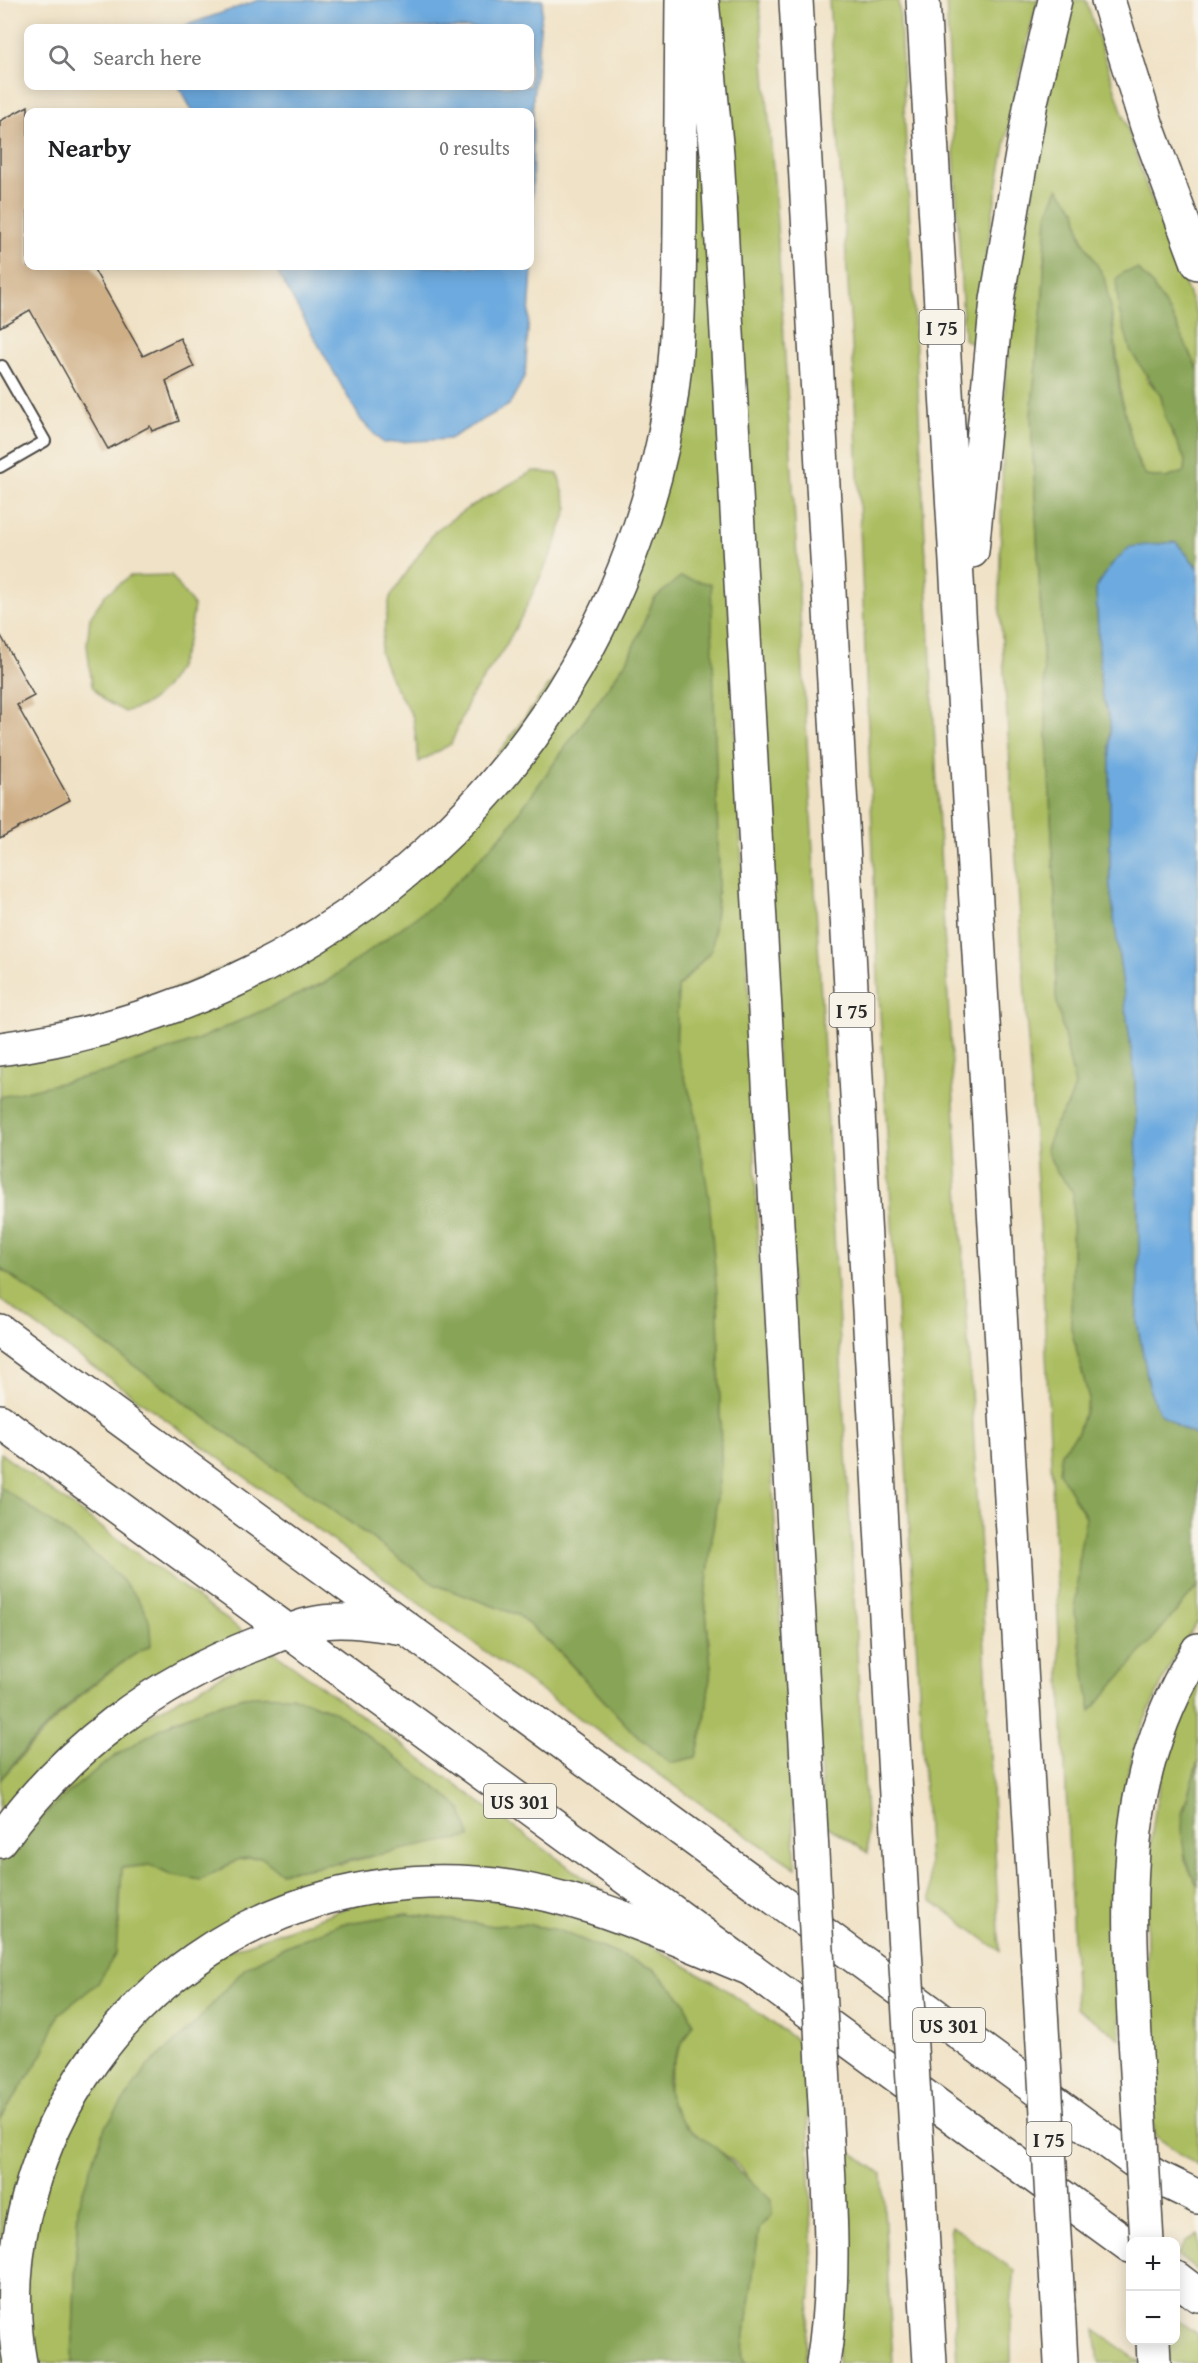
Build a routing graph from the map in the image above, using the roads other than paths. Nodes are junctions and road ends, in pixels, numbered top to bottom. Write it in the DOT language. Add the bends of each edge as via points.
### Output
graph roads {
  1 [pos="682,0"];
  2 [pos="702,0"];
  3 [pos="786,0"];
  4 [pos="796,0"];
  5 [pos="923,0"];
  6 [pos="1055,0"];
  7 [pos="1112,14"];
  8 [pos="804,153"];
  9 [pos="1198,263"];
  10 [pos="2,366"];
  11 [pos="0,467"];
  12 [pos="962,655"];
  13 [pos="0,1048"];
  14 [pos="0,1331"];
  15 [pos="0,1421"];
  16 [pos="405,1628"];
  17 [pos="288,1632"];
  18 [pos="1198,1650"];
  19 [pos="0,1841"];
  20 [pos="750,1969"];
  21 [pos="1153,2175"];
  22 [pos="1198,2197"];
  23 [pos="1198,2208"];
  24 [pos="1147,2237"];
  25 [pos="1126,2242"];
  26 [pos="1180,2281"];
  27 [pos="1198,2295"];
  28 [pos="20,2363"];
  29 [pos="823,2363"];
  30 [pos="930,2363"];
  31 [pos="1062,2363"];
  1 -- 13 [label="main road" via="678,325 665,433 628,562 604,620 556,703 499,779 461,821 374,898 308,942 219,988 146,1017"];
  2 -- 29 [label="main road, bridge" via="717,154 827,2143 831,2265"];
  3 -- 8 [label="main road"];
  4 -- 8 [label="main road, I 75"];
  5 -- 12 [label="main road, I 75"];
  6 -- 12 [label="main road" via="1031,102 997,300"];
  7 -- 9 [label="main road"];
  8 -- 30 [label="main road, I 75, bridge"];
  10 -- 11 [label="lane" via="45,441"];
  12 -- 31 [label="main road, I 75, bridge"];
  14 -- 16 [label="main road, US 301"];
  15 -- 17 [label="main road, US 301"];
  16 -- 17 [label="main road" via="333,1622"];
  16 -- 21 [label="main road, US 301"];
  17 -- 19 [label="main road" via="182,1677 122,1716 67,1762"];
  17 -- 20 [label="main road, US 301"];
  18 -- 24 [label="main road, bridge" via="1160,1725 1144,1773 1135,1826 1131,1958"];
  20 -- 25 [label="main road, US 301"];
  20 -- 28 [label="main road" via="587,1905 511,1887 474,1883 370,1888 308,1904 250,1926 199,1956 145,1999 98,2051 65,2104 39,2160 21,2228 15,2306"];
  21 -- 22 [label="main road"];
  21 -- 23 [label="main road, US 301"];
  26 -- 27 [label="main road"];
}
